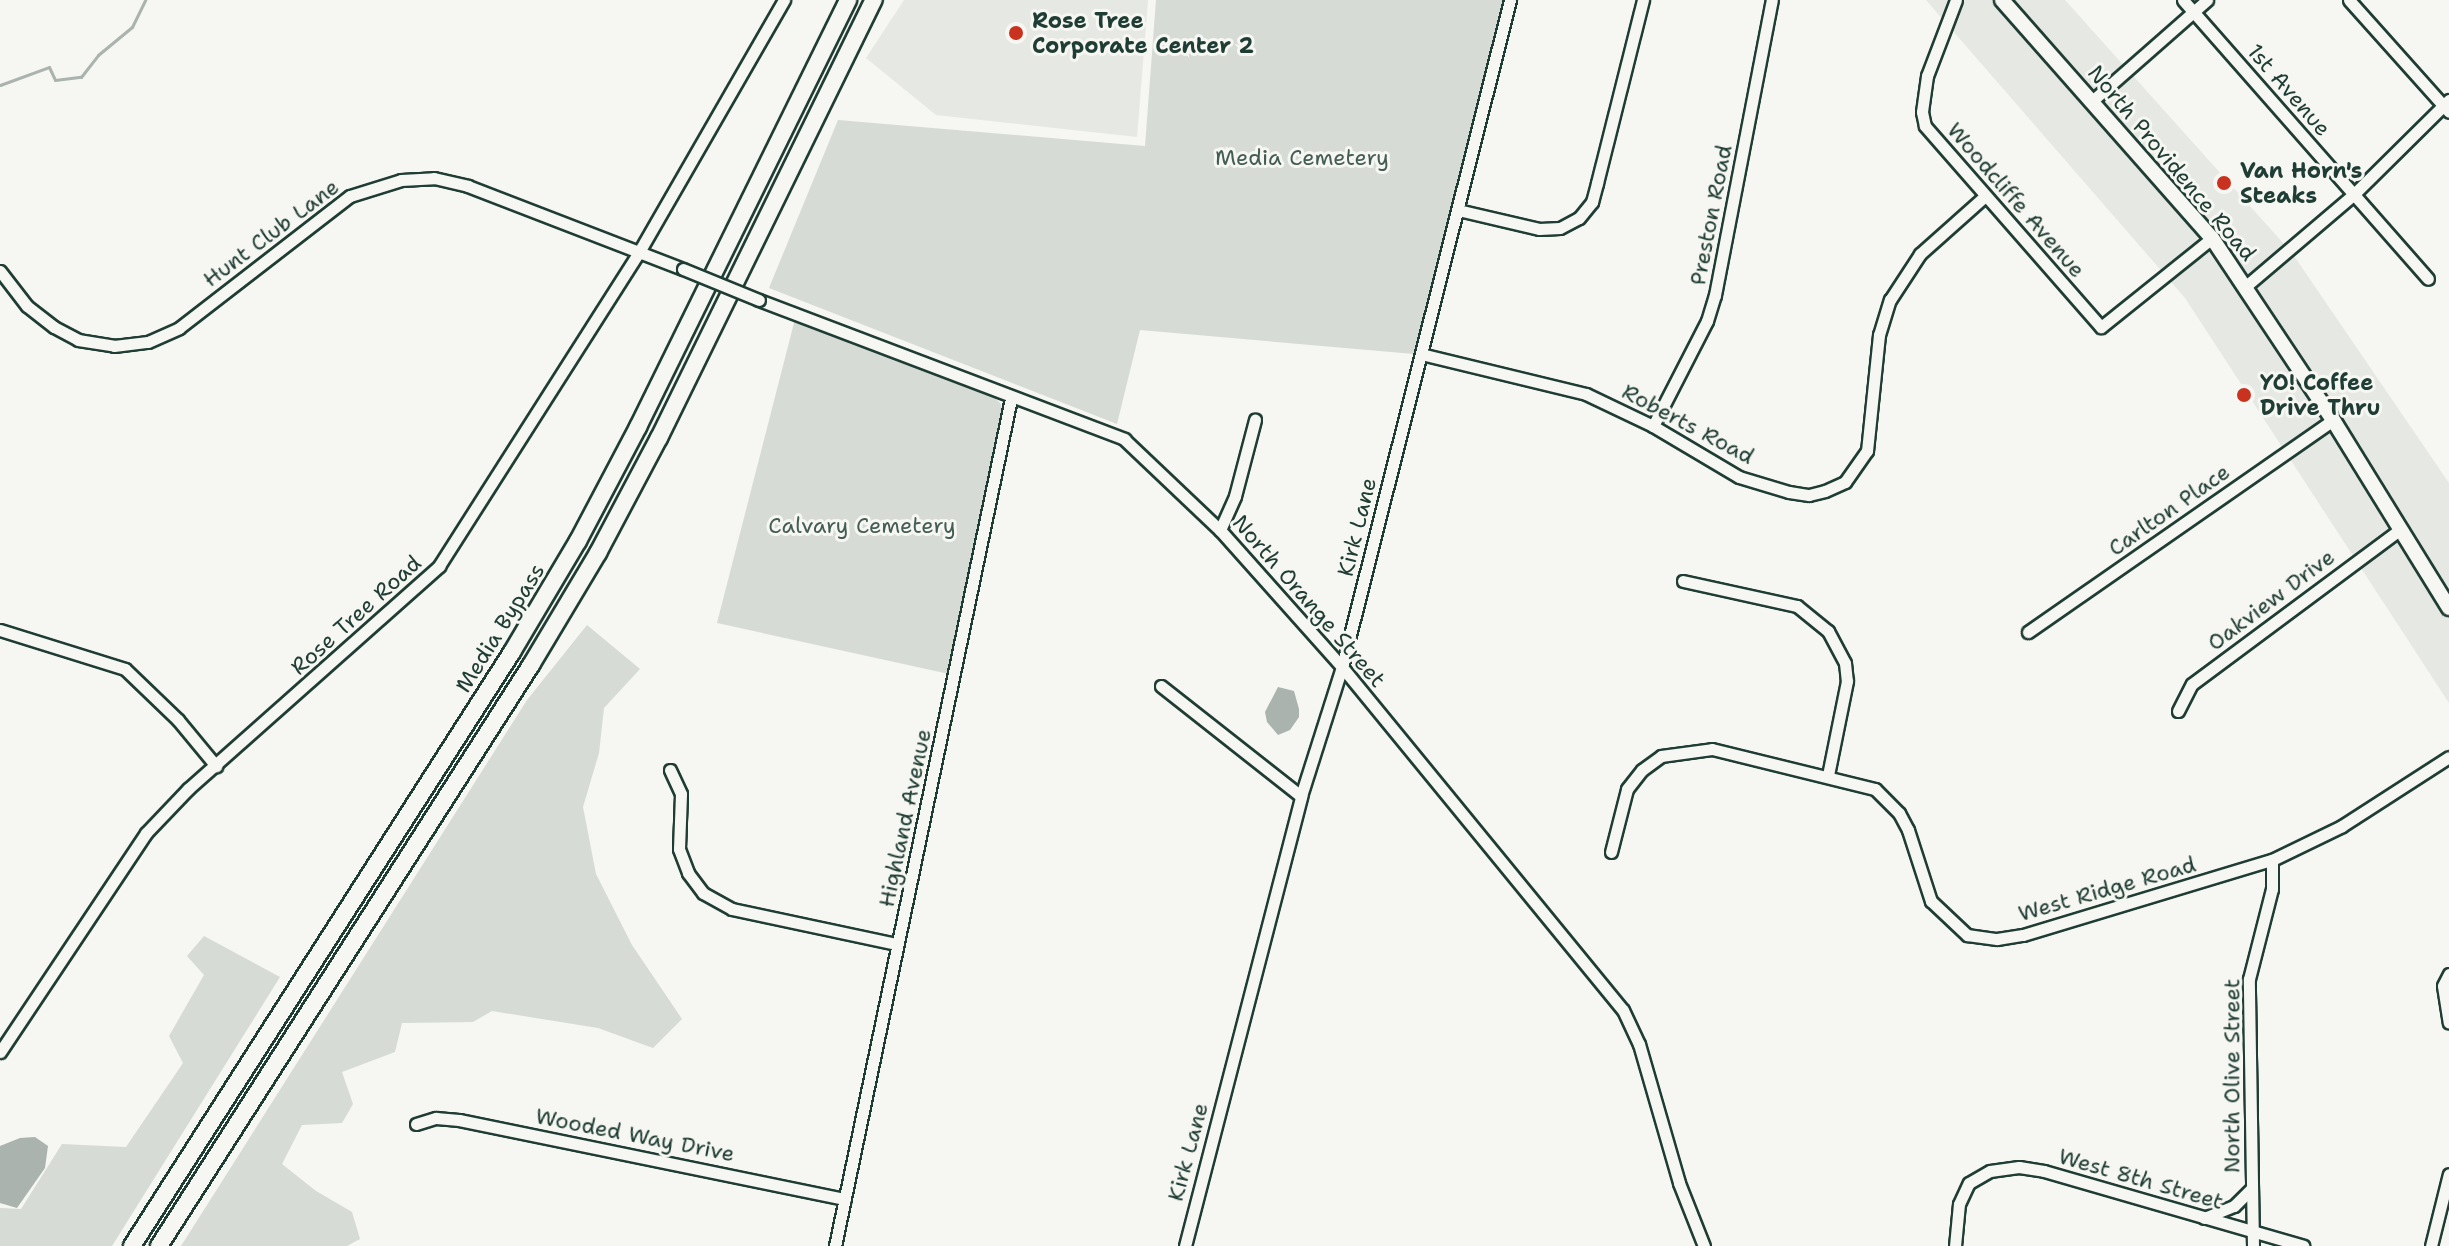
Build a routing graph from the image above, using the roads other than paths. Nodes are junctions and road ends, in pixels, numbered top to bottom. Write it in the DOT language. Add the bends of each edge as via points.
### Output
graph roads {
  1 [pos="784,0"];
  2 [pos="848,0"];
  3 [pos="874,0"];
  4 [pos="1510,0"];
  5 [pos="1643,0"];
  6 [pos="1772,0"];
  7 [pos="1956,0"];
  8 [pos="2002,0"];
  9 [pos="2183,0"];
  10 [pos="2207,0"];
  11 [pos="2349,0"];
  12 [pos="2194,12"];
  13 [pos="2092,101"];
  14 [pos="2447,106"];
  15 [pos="2354,194"];
  16 [pos="1984,197"];
  17 [pos="1458,210"];
  18 [pos="2212,238"];
  19 [pos="639,252"];
  20 [pos="0,271"];
  21 [pos="2428,279"];
  22 [pos="2246,286"];
  23 [pos="1421,354"];
  24 [pos="1011,398"];
  25 [pos="1255,420"];
  26 [pos="2333,420"];
  27 [pos="1653,426"];
  28 [pos="1220,530"];
  29 [pos="2399,530"];
  30 [pos="1683,581"];
  31 [pos="2448,603"];
  32 [pos="0,630"];
  33 [pos="2028,632"];
  34 [pos="1342,667"];
  35 [pos="1161,686"];
  36 [pos="2178,711"];
  37 [pos="2449,757"];
  38 [pos="216,766"];
  39 [pos="670,770"];
  40 [pos="1828,775"];
  41 [pos="1301,796"];
  42 [pos="1611,852"];
  43 [pos="2272,860"];
  44 [pos="897,944"];
  45 [pos="2449,974"];
  46 [pos="2449,1023"];
  47 [pos="0,1052"];
  48 [pos="416,1124"];
  49 [pos="2449,1174"];
  50 [pos="2252,1188"];
  51 [pos="845,1199"];
  52 [pos="2204,1218"];
  53 [pos="2253,1232"];
  54 [pos="132,1246"];
  55 [pos="159,1246"];
  56 [pos="835,1246"];
  57 [pos="1185,1246"];
  58 [pos="1704,1246"];
  59 [pos="1955,1246"];
  60 [pos="2253,1246"];
  61 [pos="2303,1246"];
  62 [pos="2431,1246"];
  1 -- 19 [label="street, Rose Tree Road"];
  2 -- 54 [label="highway, Media Bypass" via="578,541"];
  3 -- 55 [label="highway, Media Bypass" via="598,553"];
  4 -- 17 [label="street, Kirk Lane"];
  5 -- 17 [label="street" via="1592,202 1579,218 1560,228 1539,229"];
  6 -- 27 [label="street, Preston Road" via="1719,283 1707,321"];
  7 -- 16 [label="street, Woodcliffe Avenue" via="1927,76 1922,112 1933,138"];
  8 -- 13 [label="main road, North Providence Road"];
  9 -- 12 [label="street, 1st Avenue"];
  10 -- 12 [label="street"];
  11 -- 14 [label="street"];
  12 -- 13 [label="street"];
  12 -- 15 [label="street, 1st Avenue"];
  13 -- 18 [label="main road, North Providence Road"];
  14 -- 15 [label="street"];
  15 -- 21 [label="street, 1st Avenue"];
  15 -- 22 [label="street"];
  16 -- 18 [label="street, Woodcliffe Avenue" via="2101,327"];
  16 -- 27 [label="street, Roberts Road" via="1920,254 1890,300 1879,335 1867,451 1845,482 1809,495 1758,484"];
  17 -- 23 [label="street, Kirk Lane"];
  18 -- 22 [label="main road, North Providence Road"];
  19 -- 20 [label="street, Hunt Club Lane" via="468,186 434,178 401,180 350,196 179,328 148,342 114,346 78,340 27,306"];
  19 -- 24 [label="street, North Orange Street, bridge"];
  19 -- 38 [label="street, Rose Tree Road" via="439,566"];
  22 -- 26 [label="main road, North Providence Road"];
  23 -- 27 [label="street, Roberts Road" via="1564,386"];
  23 -- 34 [label="street, Kirk Lane"];
  24 -- 28 [label="street, North Orange Street" via="1124,439"];
  24 -- 44 [label="street, Highland Avenue"];
  25 -- 28 [label="street"];
  26 -- 29 [label="main road, North Providence Road"];
  26 -- 33 [label="street, Carlton Place"];
  28 -- 34 [label="street, North Orange Street"];
  29 -- 31 [label="main road, North Providence Road"];
  29 -- 36 [label="street, Oakview Drive" via="2192,684"];
  30 -- 40 [label="street" via="1797,606 1828,631 1845,663 1847,681"];
  32 -- 38 [label="street" via="125,669"];
  34 -- 41 [label="street, Kirk Lane"];
  34 -- 58 [label="street, North Orange Street" via="1623,1010 1639,1044 1679,1183"];
  35 -- 41 [label="street"];
  37 -- 43 [label="street, West Ridge Road" via="2342,826"];
  38 -- 47 [label="street, Rose Tree Road" via="146,833"];
  39 -- 44 [label="street" via="681,794 679,849 703,893 732,909"];
  40 -- 42 [label="street, West Ridge Road" via="1712,749 1661,756 1627,789"];
  40 -- 43 [label="street, West Ridge Road" via="1875,789 1899,813 1931,901 1967,935 2023,935"];
  41 -- 57 [label="street, Kirk Lane"];
  43 -- 50 [label="street, North Olive Street" via="2272,889 2249,979"];
  44 -- 51 [label="street, Highland Avenue"];
  45 -- 46 [label="street" via="2443,986"];
  48 -- 51 [label="street, Wooded Way Drive" via="436,1118 459,1120"];
  49 -- 62 [label="street"];
  50 -- 52 [label="street" via="2234,1206"];
  50 -- 53 [label="street, North Olive Street"];
  51 -- 56 [label="street, Highland Avenue"];
  52 -- 53 [label="street, West 8th Street"];
  52 -- 59 [label="street, West 8th Street" via="2019,1167 1990,1171 1969,1183 1959,1204"];
  53 -- 60 [label="street, North Olive Street"];
  53 -- 61 [label="street, West 8th Street"];
}
